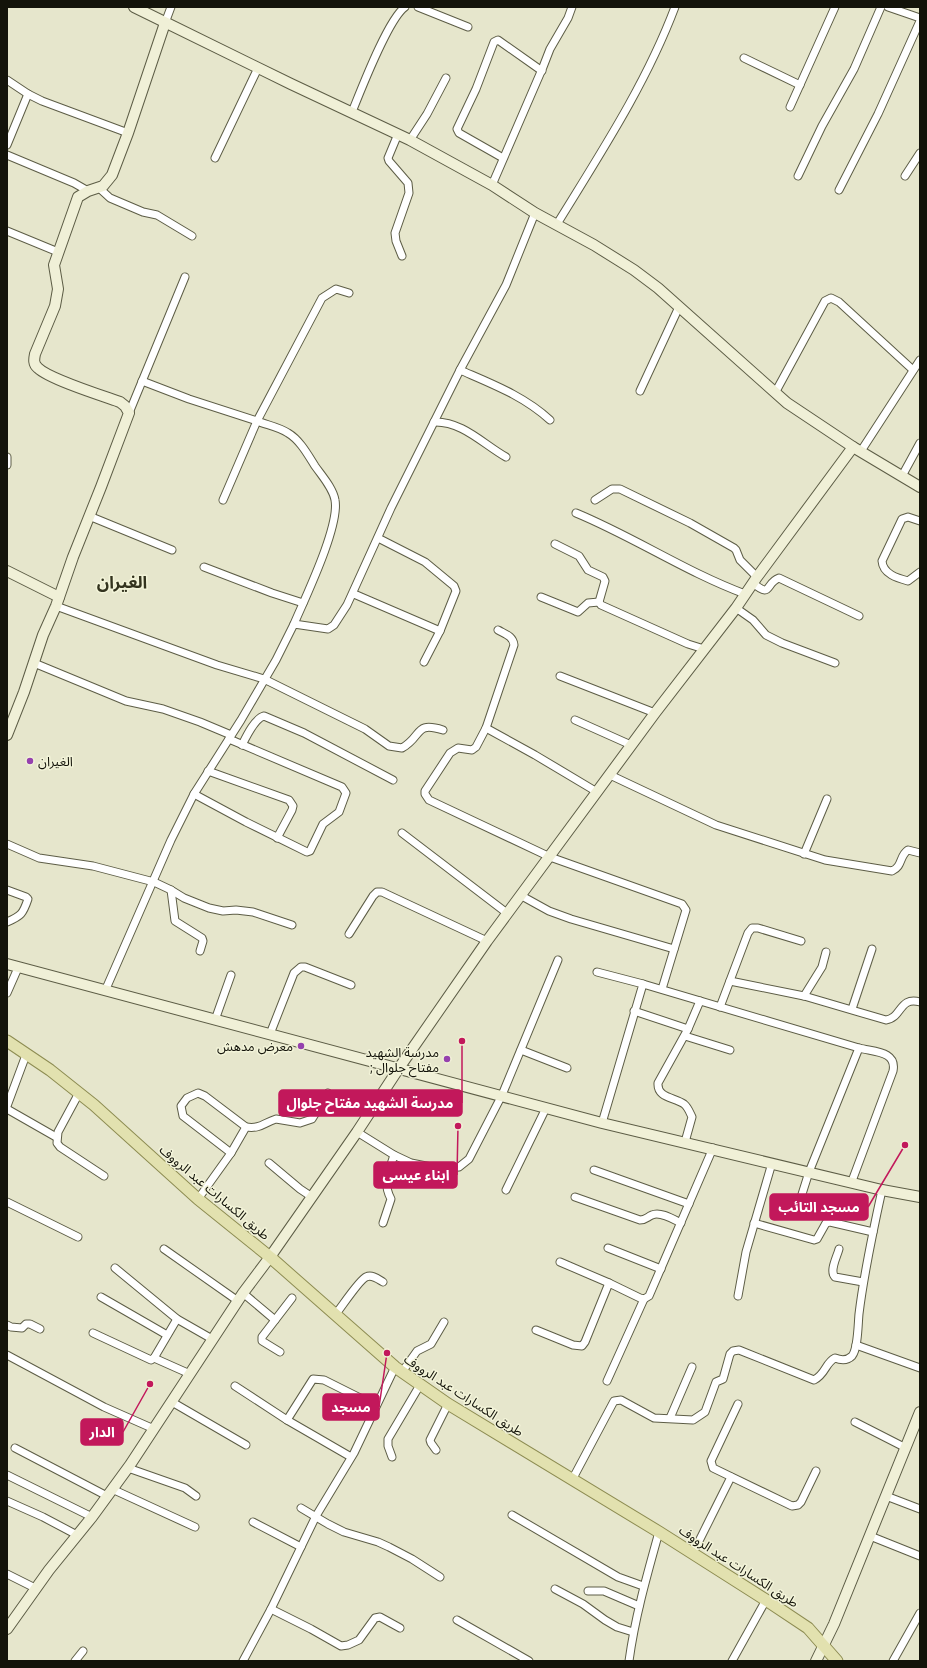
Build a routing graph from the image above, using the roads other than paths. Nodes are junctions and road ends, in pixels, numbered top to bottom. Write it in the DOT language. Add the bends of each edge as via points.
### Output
graph roads {
  1 [pos="134,7"];
  2 [pos="171,7"];
  3 [pos="405,7"];
  4 [pos="418,7"];
  5 [pos="572,7"];
  6 [pos="675,7"];
  7 [pos="835,7"];
  8 [pos="881,7"];
  9 [pos="888,7"];
  10 [pos="920,19"];
  11 [pos="165,23"];
  12 [pos="468,27"];
  13 [pos="744,58"];
  14 [pos="258,68"];
  15 [pos="542,71"];
  16 [pos="446,78"];
  17 [pos="7,80"];
  18 [pos="800,85"];
  19 [pos="28,94"];
  20 [pos="790,107"];
  21 [pos="352,112"];
  22 [pos="128,133"];
  23 [pos="398,134"];
  24 [pos="410,140"];
  25 [pos="7,145"];
  26 [pos="920,153"];
  27 [pos="7,155"];
  28 [pos="215,158"];
  29 [pos="503,158"];
  30 [pos="798,176"];
  31 [pos="905,176"];
  32 [pos="492,185"];
  33 [pos="98,187"];
  34 [pos="839,190"];
  35 [pos="88,191"];
  36 [pos="535,213"];
  37 [pos="557,224"];
  38 [pos="7,231"];
  39 [pos="192,236"];
  40 [pos="58,252"];
  41 [pos="402,256"];
  42 [pos="185,277"];
  43 [pos="349,293"];
  44 [pos="679,307"];
  45 [pos="920,360"];
  46 [pos="460,370"];
  47 [pos="913,370"];
  48 [pos="142,381"];
  49 [pos="640,391"];
  50 [pos="775,393"];
  51 [pos="129,413"];
  52 [pos="550,420"];
  53 [pos="257,421"];
  54 [pos="434,422"];
  55 [pos="920,443"];
  56 [pos="857,449"];
  57 [pos="7,456"];
  58 [pos="506,457"];
  59 [pos="7,464"];
  60 [pos="902,476"];
  61 [pos="920,487"];
  62 [pos="223,500"];
  63 [pos="595,500"];
  64 [pos="576,513"];
  65 [pos="89,516"];
  66 [pos="920,521"];
  67 [pos="378,538"];
  68 [pos="555,544"];
  69 [pos="172,550"];
  70 [pos="204,567"];
  71 [pos="7,571"];
  72 [pos="920,572"];
  73 [pos="755,580"];
  74 [pos="354,594"];
  75 [pos="745,594"];
  76 [pos="540,597"];
  77 [pos="57,602"];
  78 [pos="599,602"];
  79 [pos="303,603"];
  80 [pos="736,608"];
  81 [pos="859,616"];
  82 [pos="294,624"];
  83 [pos="498,630"];
  84 [pos="440,631"];
  85 [pos="704,649"];
  86 [pos="424,662"];
  87 [pos="34,663"];
  88 [pos="835,664"];
  89 [pos="560,676"];
  90 [pos="264,679"];
  91 [pos="655,713"];
  92 [pos="575,720"];
  93 [pos="486,728"];
  94 [pos="443,730"];
  95 [pos="7,735"];
  96 [pos="230,737"];
  97 [pos="242,745"];
  98 [pos="631,746"];
  99 [pos="208,771"];
  100 [pos="610,775"];
  101 [pos="393,780"];
  102 [pos="597,792"];
  103 [pos="194,794"];
  104 [pos="827,799"];
  105 [pos="402,833"];
  106 [pos="278,838"];
  107 [pos="7,844"];
  108 [pos="920,853"];
  109 [pos="804,854"];
  110 [pos="550,857"];
  111 [pos="154,882"];
  112 [pos="7,890"];
  113 [pos="171,890"];
  114 [pos="520,895"];
  115 [pos="508,914"];
  116 [pos="7,922"];
  117 [pos="292,925"];
  118 [pos="349,934"];
  119 [pos="487,941"];
  120 [pos="801,941"];
  121 [pos="674,949"];
  122 [pos="872,949"];
  123 [pos="200,951"];
  124 [pos="826,952"];
  125 [pos="558,960"];
  126 [pos="7,964"];
  127 [pos="18,968"];
  128 [pos="597,972"];
  129 [pos="231,975"];
  130 [pos="730,981"];
  131 [pos="643,984"];
  132 [pos="351,985"];
  133 [pos="662,989"];
  134 [pos="7,992"];
  135 [pos="105,992"];
  136 [pos="804,996"];
  137 [pos="700,1001"];
  138 [pos="920,1002"];
  139 [pos="720,1007"];
  140 [pos="852,1009"];
  141 [pos="634,1011"];
  142 [pos="215,1020"];
  143 [pos="686,1032"];
  144 [pos="270,1034"];
  145 [pos="7,1041"];
  146 [pos="859,1048"];
  147 [pos="521,1050"];
  148 [pos="730,1050"];
  149 [pos="26,1055"];
  150 [pos="398,1068"];
  151 [pos="567,1068"];
  152 [pos="79,1093"];
  153 [pos="328,1093"];
  154 [pos="502,1095"];
  155 [pos="7,1106"];
  156 [pos="546,1108"];
  157 [pos="7,1109"];
  158 [pos="602,1123"];
  159 [pos="246,1127"];
  160 [pos="357,1132"];
  161 [pos="56,1137"];
  162 [pos="685,1142"];
  163 [pos="713,1148"];
  164 [pos="231,1153"];
  165 [pos="394,1155"];
  166 [pos="269,1163"];
  167 [pos="772,1163"];
  168 [pos="594,1170"];
  169 [pos="809,1172"];
  170 [pos="104,1176"];
  171 [pos="852,1181"];
  172 [pos="506,1190"];
  173 [pos="882,1190"];
  174 [pos="312,1197"];
  175 [pos="575,1197"];
  176 [pos="920,1197"];
  177 [pos="198,1199"];
  178 [pos="7,1202"];
  179 [pos="689,1204"];
  180 [pos="798,1210"];
  181 [pos="681,1222"];
  182 [pos="383,1223"];
  183 [pos="754,1223"];
  184 [pos="873,1232"];
  185 [pos="78,1237"];
  186 [pos="608,1248"];
  187 [pos="164,1249"];
  188 [pos="839,1249"];
  189 [pos="270,1257"];
  190 [pos="560,1262"];
  191 [pos="115,1268"];
  192 [pos="661,1269"];
  193 [pos="383,1282"];
  194 [pos="863,1282"];
  195 [pos="609,1283"];
  196 [pos="738,1296"];
  197 [pos="101,1297"];
  198 [pos="240,1297"];
  199 [pos="292,1298"];
  200 [pos="644,1299"];
  201 [pos="335,1315"];
  202 [pos="177,1319"];
  203 [pos="274,1320"];
  204 [pos="444,1322"];
  205 [pos="7,1325"];
  206 [pos="40,1329"];
  207 [pos="536,1330"];
  208 [pos="93,1333"];
  209 [pos="167,1335"];
  210 [pos="212,1339"];
  211 [pos="856,1345"];
  212 [pos="280,1352"];
  213 [pos="7,1355"];
  214 [pos="154,1358"];
  215 [pos="692,1367"];
  216 [pos="920,1368"];
  217 [pos="399,1370"];
  218 [pos="190,1374"];
  219 [pos="607,1382"];
  220 [pos="420,1385"];
  221 [pos="235,1386"];
  222 [pos="172,1402"];
  223 [pos="448,1404"];
  224 [pos="738,1404"];
  225 [pos="376,1406"];
  226 [pos="920,1412"];
  227 [pos="670,1418"];
  228 [pos="287,1420"];
  229 [pos="855,1422"];
  230 [pos="918,1426"];
  231 [pos="154,1429"];
  232 [pos="246,1445"];
  233 [pos="16,1448"];
  234 [pos="906,1448"];
  235 [pos="436,1450"];
  236 [pos="351,1457"];
  237 [pos="392,1458"];
  238 [pos="128,1468"];
  239 [pos="816,1472"];
  240 [pos="7,1475"];
  241 [pos="731,1478"];
  242 [pos="572,1480"];
  243 [pos="110,1493"];
  244 [pos="196,1496"];
  245 [pos="886,1496"];
  246 [pos="7,1501"];
  247 [pos="301,1508"];
  248 [pos="920,1510"];
  249 [pos="512,1515"];
  250 [pos="316,1516"];
  251 [pos="92,1517"];
  252 [pos="253,1522"];
  253 [pos="195,1527"];
  254 [pos="659,1532"];
  255 [pos="77,1535"];
  256 [pos="870,1536"];
  257 [pos="301,1547"];
  258 [pos="693,1552"];
  259 [pos="920,1556"];
  260 [pos="7,1574"];
  261 [pos="440,1577"];
  262 [pos="644,1586"];
  263 [pos="35,1588"];
  264 [pos="555,1590"];
  265 [pos="588,1591"];
  266 [pos="766,1600"];
  267 [pos="639,1606"];
  268 [pos="271,1609"];
  269 [pos="920,1613"];
  270 [pos="10,1616"];
  271 [pos="457,1620"];
  272 [pos="400,1628"];
  273 [pos="7,1629"];
  274 [pos="633,1632"];
  275 [pos="824,1645"];
  276 [pos="83,1651"];
  277 [pos="75,1661"];
  278 [pos="243,1661"];
  279 [pos="529,1661"];
  280 [pos="629,1661"];
  281 [pos="732,1661"];
  282 [pos="816,1661"];
  283 [pos="837,1661"];
  284 [pos="893,1661"];
  1 -- 11 [label="street"];
  2 -- 11 [label="street"];
  3 -- 21 [label="street" via="398,15 374,60"];
  4 -- 12 [label="street"];
  5 -- 15 [label="street" via="550,49"];
  6 -- 37 [label="street" via="627,109"];
  7 -- 18 [label="street"];
  8 -- 30 [label="street" via="854,69"];
  9 -- 10 [label="street"];
  10 -- 34 [label="street" via="878,114"];
  11 -- 14 [label="street"];
  11 -- 22 [label="street"];
  13 -- 18 [label="street"];
  14 -- 21 [label="street"];
  14 -- 28 [label="street"];
  15 -- 29 [label="street"];
  15 -- 29 [label="street" via="498,40 494,42 457,129 459,133"];
  16 -- 24 [label="street"];
  17 -- 19 [label="street"];
  18 -- 20 [label="street"];
  19 -- 22 [label="street"];
  19 -- 25 [label="street"];
  21 -- 23 [label="street"];
  22 -- 33 [label="street" via="110,179"];
  23 -- 24 [label="street"];
  23 -- 41 [label="street" via="388,158 410,188 395,233"];
  24 -- 32 [label="street"];
  26 -- 31 [label="street"];
  27 -- 35 [label="street"];
  29 -- 32 [label="street"];
  32 -- 36 [label="street"];
  33 -- 35 [label="street"];
  33 -- 39 [label="street" via="110,198 157,215"];
  35 -- 40 [label="street" via="78,197"];
  36 -- 37 [label="street"];
  36 -- 46 [label="street" via="506,285"];
  37 -- 44 [label="street" via="634,270"];
  38 -- 40 [label="street"];
  40 -- 51 [label="street" via="54,264 58,289 55,306 34,362 37,368 50,376 120,402"];
  42 -- 48 [label="street"];
  43 -- 53 [label="street" via="336,289 322,298"];
  44 -- 49 [label="street"];
  44 -- 50 [label="street"];
  45 -- 47 [label="street"];
  46 -- 52 [label="street" via="524,399"];
  46 -- 54 [label="street"];
  47 -- 50 [label="street" via="839,302 831,298 826,301"];
  47 -- 56 [label="street"];
  48 -- 51 [label="street"];
  48 -- 53 [label="street"];
  50 -- 56 [label="street"];
  51 -- 65 [label="street"];
  53 -- 62 [label="street"];
  53 -- 79 [label="street" via="292,436 335,499 335,518 328,542"];
  54 -- 58 [label="street" via="442,422 464,430"];
  54 -- 67 [label="street"];
  55 -- 60 [label="street"];
  56 -- 60 [label="street"];
  56 -- 73 [label="street"];
  57 -- 59 [label="street"];
  60 -- 61 [label="street"];
  63 -- 73 [label="street" via="612,489 620,490 690,523 734,548"];
  64 -- 75 [label="street"];
  65 -- 69 [label="street"];
  65 -- 77 [label="street"];
  66 -- 72 [label="street" via="908,517 902,519 882,561 885,570 900,579 908,581"];
  67 -- 74 [label="street"];
  67 -- 84 [label="street" via="425,562 454,586 455,597"];
  68 -- 78 [label="street" via="579,556 588,570 603,577 605,581"];
  70 -- 79 [label="street"];
  71 -- 77 [label="street"];
  73 -- 75 [label="street"];
  73 -- 81 [label="street" via="764,591 780,578"];
  74 -- 82 [label="street" via="341,616 328,629"];
  74 -- 84 [label="street"];
  75 -- 80 [label="street"];
  76 -- 78 [label="street" via="578,612 588,603"];
  77 -- 87 [label="street"];
  77 -- 90 [label="street" via="217,666"];
  78 -- 85 [label="street" via="606,609"];
  79 -- 82 [label="street"];
  80 -- 85 [label="street"];
  80 -- 88 [label="street" via="753,620 766,634"];
  82 -- 90 [label="street"];
  83 -- 93 [label="street" via="510,636 514,645"];
  84 -- 86 [label="street"];
  85 -- 91 [label="street"];
  87 -- 95 [label="street"];
  87 -- 96 [label="street" via="126,701 163,709 200,722"];
  89 -- 91 [label="street"];
  90 -- 94 [label="street" via="365,729 389,746 402,748 412,741 420,730 429,726"];
  90 -- 96 [label="street"];
  91 -- 98 [label="street"];
  92 -- 98 [label="street"];
  93 -- 102 [label="street"];
  93 -- 110 [label="street" via="472,750 458,748 450,753 425,794 430,800"];
  96 -- 97 [label="street"];
  96 -- 99 [label="street"];
  97 -- 101 [label="street" via="258,719 264,716 304,733"];
  97 -- 106 [label="street" via="340,785 346,791 339,812 323,824 310,851 303,851"];
  98 -- 100 [label="street"];
  99 -- 103 [label="street"];
  99 -- 106 [label="street" via="289,800 293,806 292,810"];
  100 -- 102 [label="street"];
  100 -- 109 [label="street" via="716,825"];
  102 -- 110 [label="street"];
  103 -- 106 [label="street"];
  103 -- 111 [label="street"];
  104 -- 109 [label="street"];
  105 -- 115 [label="street"];
  107 -- 111 [label="street" via="40,858 93,866"];
  108 -- 109 [label="street" via="908,850 902,854 897,869 892,871"];
  110 -- 114 [label="street"];
  110 -- 121 [label="street" via="682,904 686,910"];
  111 -- 113 [label="street"];
  111 -- 135 [label="street"];
  112 -- 116 [label="street" via="28,899 19,918"];
  113 -- 117 [label="street" via="210,908 253,912"];
  113 -- 123 [label="street" via="175,921 202,938"];
  114 -- 115 [label="street"];
  114 -- 121 [label="street" via="549,911 571,919"];
  115 -- 119 [label="street"];
  118 -- 119 [label="street" via="373,896 382,892"];
  119 -- 150 [label="street"];
  120 -- 130 [label="street" via="752,928 748,932"];
  121 -- 133 [label="street"];
  122 -- 140 [label="street"];
  124 -- 136 [label="street" via="819,972"];
  125 -- 147 [label="street"];
  126 -- 127 [label="street"];
  127 -- 134 [label="street"];
  127 -- 135 [label="street"];
  128 -- 131 [label="street"];
  129 -- 142 [label="street"];
  130 -- 136 [label="street"];
  130 -- 139 [label="street"];
  131 -- 133 [label="street"];
  131 -- 141 [label="street"];
  132 -- 144 [label="street" via="305,968 297,969"];
  133 -- 137 [label="street"];
  135 -- 142 [label="street"];
  136 -- 140 [label="street"];
  137 -- 139 [label="street"];
  137 -- 143 [label="street"];
  138 -- 140 [label="street" via="914,1000 904,1004 893,1018 886,1020"];
  139 -- 146 [label="street"];
  141 -- 143 [label="street"];
  141 -- 158 [label="street"];
  142 -- 144 [label="street"];
  143 -- 148 [label="street"];
  143 -- 162 [label="street" via="658,1087 661,1093 688,1108 692,1118"];
  144 -- 150 [label="street"];
  145 -- 149 [label="main road, طريق الكسارات عبد الرووف"];
  146 -- 169 [label="street"];
  146 -- 171 [label="street" via="887,1055 892,1058 894,1065"];
  147 -- 151 [label="street"];
  147 -- 154 [label="street"];
  149 -- 152 [label="main road, طريق الكسارات عبد الرووف"];
  149 -- 155 [label="street"];
  150 -- 154 [label="street"];
  150 -- 160 [label="street"];
  152 -- 161 [label="street"];
  152 -- 177 [label="main road, طريق الكسارات عبد الرووف"];
  153 -- 159 [label="street" via="312,1119 300,1123 276,1119 263,1126"];
  154 -- 156 [label="street"];
  154 -- 165 [label="street" via="475,1150 459,1167 431,1167"];
  156 -- 158 [label="street"];
  156 -- 172 [label="street"];
  157 -- 161 [label="street"];
  158 -- 162 [label="street"];
  159 -- 164 [label="street"];
  159 -- 164 [label="street" via="198,1093 187,1098 181,1106 183,1116"];
  160 -- 165 [label="street"];
  160 -- 174 [label="street"];
  161 -- 170 [label="street" via="56,1143 60,1147"];
  162 -- 163 [label="street"];
  163 -- 167 [label="street"];
  163 -- 179 [label="street"];
  164 -- 177 [label="street"];
  165 -- 182 [label="street" via="386,1184 391,1199"];
  166 -- 174 [label="street"];
  167 -- 169 [label="street"];
  167 -- 183 [label="street"];
  168 -- 179 [label="street"];
  169 -- 171 [label="street"];
  169 -- 180 [label="street"];
  171 -- 173 [label="street"];
  173 -- 176 [label="street"];
  173 -- 184 [label="street"];
  174 -- 189 [label="street"];
  175 -- 181 [label="street" via="640,1220 657,1214"];
  177 -- 189 [label="main road, طريق الكسارات عبد الرووف"];
  178 -- 185 [label="street"];
  179 -- 181 [label="street"];
  181 -- 192 [label="street"];
  183 -- 184 [label="street" via="814,1240 826,1223 830,1222"];
  183 -- 196 [label="street"];
  184 -- 194 [label="street"];
  186 -- 192 [label="street"];
  187 -- 198 [label="street"];
  188 -- 194 [label="street" via="833,1270 835,1277"];
  189 -- 198 [label="street"];
  189 -- 201 [label="main road, طريق الكسارات عبد الرووف"];
  190 -- 195 [label="street"];
  191 -- 202 [label="street"];
  192 -- 200 [label="street" via="649,1296"];
  193 -- 201 [label="street" via="374,1276 365,1277"];
  194 -- 211 [label="street"];
  195 -- 200 [label="street"];
  195 -- 207 [label="street" via="582,1346 573,1345"];
  197 -- 209 [label="street"];
  198 -- 203 [label="street"];
  198 -- 210 [label="street"];
  199 -- 203 [label="street"];
  200 -- 219 [label="street"];
  201 -- 217 [label="main road, طريق الكسارات عبد الرووف"];
  202 -- 209 [label="street"];
  202 -- 210 [label="street"];
  203 -- 212 [label="street" via="262,1339"];
  204 -- 217 [label="street" via="431,1344 417,1351"];
  205 -- 206 [label="street" via="22,1328 30,1324"];
  208 -- 214 [label="street" via="144,1358"];
  209 -- 214 [label="street"];
  210 -- 218 [label="street"];
  211 -- 216 [label="street"];
  211 -- 227 [label="street" via="852,1356 847,1360 830,1360 821,1376 814,1380 739,1350 734,1351 730,1354 723,1379 716,1382 705,1412 693,1420"];
  213 -- 231 [label="street" via="104,1407"];
  214 -- 218 [label="street"];
  215 -- 227 [label="street"];
  217 -- 220 [label="main road, طريق الكسارات عبد الرووف"];
  217 -- 225 [label="street"];
  218 -- 222 [label="street"];
  220 -- 223 [label="main road, طريق الكسارات عبد الرووف"];
  220 -- 237 [label="street" via="388,1439"];
  221 -- 228 [label="street"];
  222 -- 231 [label="street"];
  222 -- 232 [label="street"];
  223 -- 235 [label="street" via="430,1440"];
  223 -- 242 [label="main road, طريق الكسارات عبد الرووف"];
  224 -- 241 [label="street" via="711,1464 713,1468"];
  225 -- 228 [label="street" via="324,1380 313,1378"];
  225 -- 236 [label="street"];
  226 -- 230 [label="street"];
  227 -- 242 [label="street" via="654,1418 621,1400 614,1401"];
  228 -- 236 [label="street"];
  229 -- 234 [label="street"];
  230 -- 234 [label="street"];
  231 -- 238 [label="street"];
  233 -- 243 [label="street"];
  234 -- 245 [label="street"];
  236 -- 250 [label="street"];
  238 -- 243 [label="street"];
  238 -- 244 [label="street" via="185,1488"];
  239 -- 241 [label="street" via="801,1502 795,1506"];
  240 -- 251 [label="street"];
  241 -- 258 [label="street"];
  242 -- 254 [label="main road, طريق الكسارات عبد الرووف"];
  243 -- 251 [label="street"];
  243 -- 253 [label="street"];
  245 -- 248 [label="street"];
  245 -- 256 [label="street"];
  246 -- 255 [label="street"];
  247 -- 250 [label="street"];
  249 -- 262 [label="street" via="618,1577"];
  250 -- 257 [label="street"];
  250 -- 261 [label="street" via="344,1532 378,1542"];
  251 -- 255 [label="street"];
  252 -- 257 [label="street"];
  254 -- 258 [label="main road, طريق الكسارات عبد الرووف"];
  254 -- 262 [label="street"];
  255 -- 263 [label="street"];
  256 -- 259 [label="street"];
  256 -- 275 [label="street"];
  257 -- 268 [label="street"];
  258 -- 266 [label="main road, طريق الكسارات عبد الرووف"];
  260 -- 263 [label="street"];
  262 -- 267 [label="street"];
  263 -- 270 [label="street"];
  264 -- 274 [label="street" via="583,1604 617,1627"];
  265 -- 267 [label="street" via="604,1591"];
  266 -- 275 [label="main road, طريق الكسارات عبد الرووف" via="808,1628"];
  266 -- 281 [label="street"];
  267 -- 274 [label="street"];
  268 -- 272 [label="street" via="341,1646 348,1646 359,1640 375,1618 380,1617"];
  268 -- 278 [label="street"];
  269 -- 284 [label="street"];
  270 -- 273 [label="street"];
  271 -- 279 [label="street"];
  274 -- 280 [label="street"];
  275 -- 282 [label="street"];
  275 -- 283 [label="main road, طريق الكسارات عبد الرووف"];
  276 -- 277 [label="street"];
}
